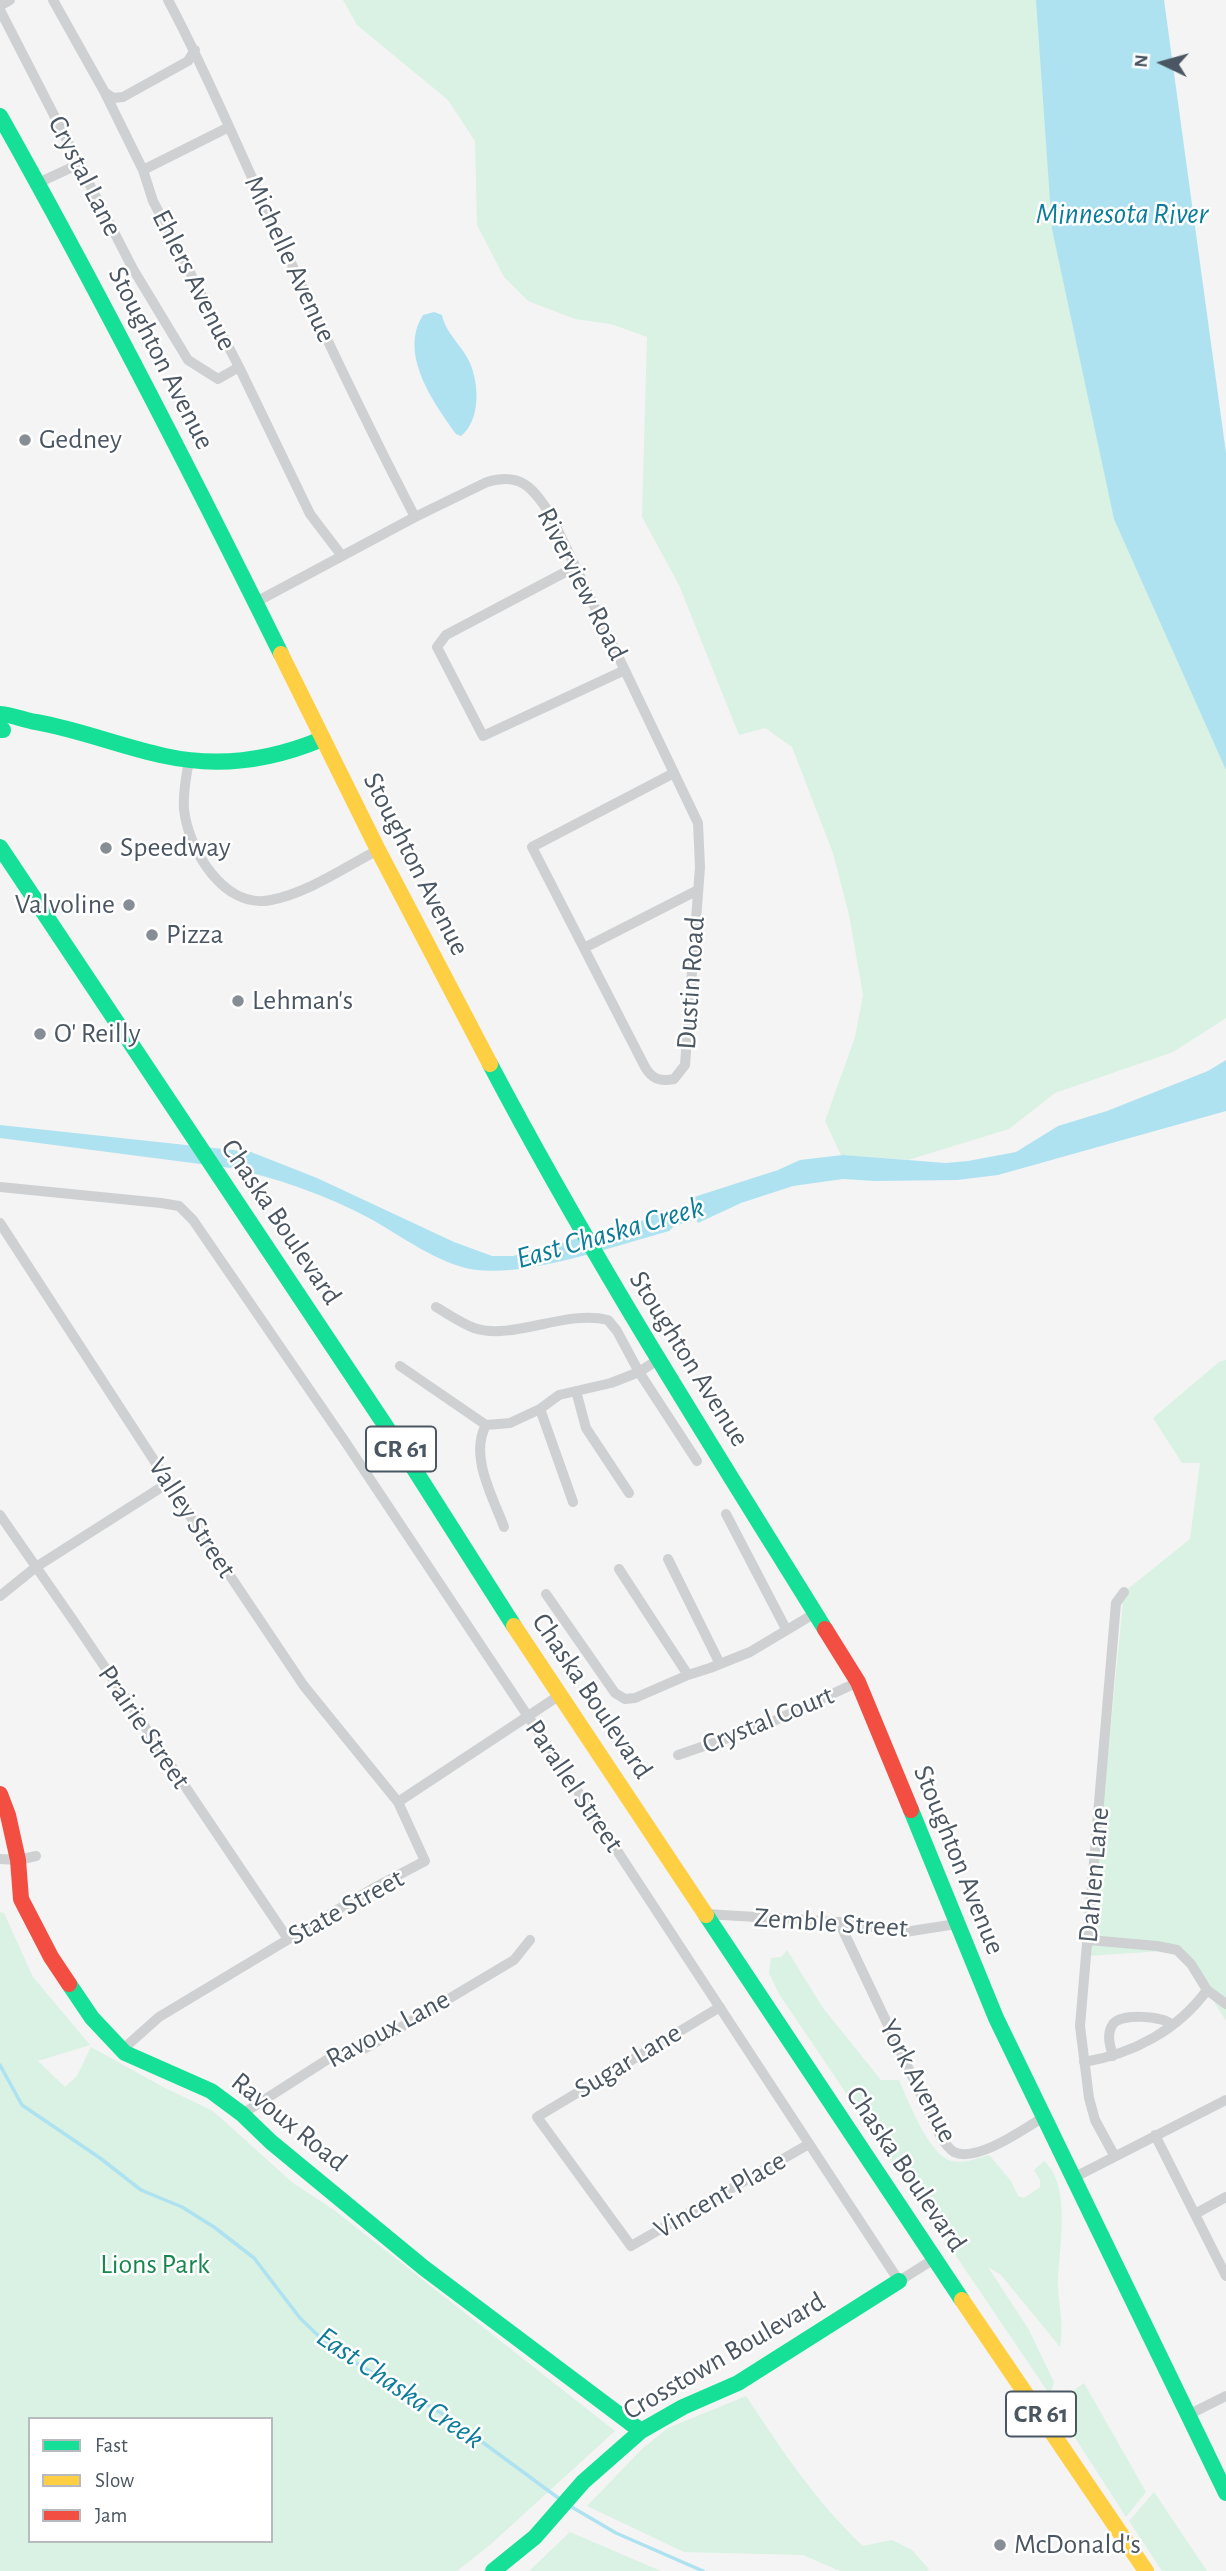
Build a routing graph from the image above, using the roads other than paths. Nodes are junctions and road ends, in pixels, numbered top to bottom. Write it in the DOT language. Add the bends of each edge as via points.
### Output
graph roads {
  1 [pos="10,0"];
  2 [pos="53,0"];
  3 [pos="168,0"];
  4 [pos="0,8"];
  5 [pos="195,50"];
  6 [pos="104,91"];
  7 [pos="0,116"];
  8 [pos="229,127"];
  9 [pos="79,164"];
  10 [pos="143,170"];
  11 [pos="38,183"];
  12 [pos="239,367"];
  13 [pos="415,517"];
  14 [pos="342,556"];
  15 [pos="575,567"];
  16 [pos="256,602"];
  17 [pos="625,670"];
  18 [pos="1,726"];
  19 [pos="322,738"];
  20 [pos="189,761"];
  21 [pos="674,772"];
  22 [pos="0,847"];
  23 [pos="378,850"];
  24 [pos="698,890"];
  25 [pos="584,948"];
  26 [pos="0,1188"];
  27 [pos="0,1223"];
  28 [pos="436,1307"];
  29 [pos="659,1359"];
  30 [pos="400,1366"];
  31 [pos="639,1372"];
  32 [pos="576,1391"];
  33 [pos="540,1409"];
  34 [pos="486,1425"];
  35 [pos="697,1461"];
  36 [pos="168,1483"];
  37 [pos="629,1493"];
  38 [pos="573,1502"];
  39 [pos="726,1514"];
  40 [pos="0,1516"];
  41 [pos="504,1527"];
  42 [pos="668,1559"];
  43 [pos="36,1567"];
  44 [pos="619,1569"];
  45 [pos="1124,1592"];
  46 [pos="546,1594"];
  47 [pos="0,1596"];
  48 [pos="817,1612"];
  49 [pos="786,1629"];
  50 [pos="720,1664"];
  51 [pos="688,1675"];
  52 [pos="858,1682"];
  53 [pos="560,1695"];
  54 [pos="528,1718"];
  55 [pos="678,1755"];
  56 [pos="0,1794"];
  57 [pos="398,1802"];
  58 [pos="36,1856"];
  59 [pos="0,1859"];
  60 [pos="18,1860"];
  61 [pos="706,1914"];
  62 [pos="839,1922"];
  63 [pos="956,1924"];
  64 [pos="288,1939"];
  65 [pos="530,1940"];
  66 [pos="1088,1940"];
  67 [pos="1207,1990"];
  68 [pos="1226,2004"];
  69 [pos="720,2007"];
  70 [pos="1171,2024"];
  71 [pos="122,2050"];
  72 [pos="1113,2056"];
  73 [pos="1084,2062"];
  74 [pos="1226,2100"];
  75 [pos="242,2114"];
  76 [pos="1042,2118"];
  77 [pos="1155,2135"];
  78 [pos="809,2144"];
  79 [pos="1114,2155"];
  80 [pos="1073,2178"];
  81 [pos="1226,2197"];
  82 [pos="1195,2214"];
  83 [pos="631,2246"];
  84 [pos="934,2259"];
  85 [pos="1226,2276"];
  86 [pos="899,2281"];
  87 [pos="1226,2396"];
  88 [pos="1188,2415"];
  89 [pos="641,2431"];
  90 [pos="1226,2493"];
  91 [pos="493,2571"];
  92 [pos="1146,2571"];
  1 -- 4 [label="street, Crystal Lane"];
  2 -- 6 [label="street, Ehlers Avenue"];
  3 -- 5 [label="street, Michelle Avenue"];
  4 -- 9 [label="street, Crystal Lane"];
  5 -- 6 [label="street" via="188,61 123,97 113,98"];
  5 -- 8 [label="street, Michelle Avenue"];
  6 -- 10 [label="street, Ehlers Avenue"];
  7 -- 11 [label="street, Stoughton Avenue"];
  8 -- 10 [label="street"];
  8 -- 13 [label="street, Michelle Avenue"];
  9 -- 11 [label="street"];
  9 -- 12 [label="street, Crystal Lane" via="133,270 188,360 218,379"];
  10 -- 12 [label="street, Ehlers Avenue" via="153,201"];
  11 -- 16 [label="street, Stoughton Avenue"];
  12 -- 14 [label="street, Ehlers Avenue" via="310,514"];
  13 -- 14 [label="street, Riverview Road"];
  13 -- 15 [label="street, Riverview Road" via="487,482 518,480 543,504"];
  14 -- 16 [label="street, Riverview Road"];
  15 -- 17 [label="street, Riverview Road"];
  15 -- 17 [label="street" via="446,635 437,647 483,736"];
  16 -- 19 [label="street, Stoughton Avenue"];
  17 -- 21 [label="street, Riverview Road"];
  18 -- 20 [label="street" via="35,722 79,730"];
  19 -- 20 [label="street" via="263,760"];
  19 -- 23 [label="street, Stoughton Avenue"];
  20 -- 23 [label="street" via="184,808 188,828 215,880 232,894 252,901 271,900"];
  21 -- 24 [label="street, Riverview Road" via="698,823"];
  21 -- 25 [label="street" via="532,847"];
  22 -- 53 [label="street, Chaska Boulevard / CR 61"];
  23 -- 29 [label="street, Stoughton Avenue" via="570,1214"];
  24 -- 25 [label="street"];
  24 -- 25 [label="street, Dustin Road" via="685,1065 674,1079 651,1077"];
  26 -- 54 [label="street, Parallel Street" via="179,1206 193,1220"];
  27 -- 36 [label="street, Valley Street"];
  28 -- 31 [label="street" via="475,1328 501,1330 578,1317 608,1320"];
  29 -- 31 [label="street"];
  29 -- 48 [label="street, Stoughton Avenue"];
  30 -- 34 [label="street"];
  31 -- 32 [label="street"];
  31 -- 35 [label="street"];
  32 -- 33 [label="street" via="559,1395"];
  32 -- 37 [label="street" via="586,1428"];
  33 -- 34 [label="street" via="510,1423"];
  33 -- 38 [label="street"];
  34 -- 41 [label="street" via="481,1435 482,1464"];
  36 -- 43 [label="street"];
  36 -- 57 [label="street, Valley Street" via="304,1686"];
  39 -- 49 [label="street"];
  40 -- 43 [label="street, Prairie Street"];
  42 -- 50 [label="street"];
  43 -- 47 [label="street"];
  43 -- 64 [label="street, Prairie Street"];
  44 -- 51 [label="street"];
  45 -- 66 [label="street, Dahlen Lane" via="1116,1603"];
  46 -- 51 [label="street" via="615,1693 625,1699"];
  48 -- 49 [label="street"];
  48 -- 52 [label="street, Stoughton Avenue"];
  49 -- 50 [label="street"];
  50 -- 51 [label="street"];
  52 -- 55 [label="street, Crystal Court" via="763,1726"];
  52 -- 63 [label="street, Stoughton Avenue"];
  53 -- 54 [label="street"];
  53 -- 61 [label="street, Chaska Boulevard / CR 61"];
  54 -- 57 [label="street"];
  54 -- 69 [label="street, Parallel Street"];
  56 -- 60 [label="street, Ravoux Road"];
  57 -- 64 [label="street, State Street" via="425,1861"];
  58 -- 60 [label="street"];
  59 -- 60 [label="street"];
  60 -- 71 [label="street, Ravoux Road" via="22,1899 51,1957 92,2018"];
  61 -- 62 [label="street, Zemble Street"];
  61 -- 84 [label="street, Chaska Boulevard / CR 61"];
  62 -- 63 [label="street, Zemble Street" via="905,1932"];
  62 -- 76 [label="street, York Avenue" via="942,2139 952,2151 964,2154 993,2146"];
  63 -- 76 [label="street, Stoughton Avenue"];
  64 -- 71 [label="street, State Street" via="159,2017"];
  65 -- 75 [label="street, Ravoux Lane" via="514,1960 366,2048 336,2054"];
  66 -- 67 [label="street" via="1177,1950"];
  66 -- 73 [label="street, Dahlen Lane" via="1080,2026"];
  67 -- 68 [label="street"];
  67 -- 70 [label="street" via="1195,2007"];
  69 -- 78 [label="street, Parallel Street"];
  69 -- 83 [label="street, Sugar Lane" via="537,2117"];
  70 -- 72 [label="street" via="1151,2040"];
  70 -- 72 [label="street" via="1162,2018 1119,2020 1109,2035"];
  71 -- 75 [label="street, Ravoux Road" via="211,2091"];
  72 -- 73 [label="street"];
  73 -- 79 [label="street, Dahlen Lane" via="1093,2112"];
  74 -- 77 [label="street"];
  75 -- 89 [label="street, Ravoux Road" via="424,2268"];
  76 -- 80 [label="street, Stoughton Avenue"];
  77 -- 79 [label="street"];
  77 -- 82 [label="street"];
  78 -- 83 [label="street, Vincent Place"];
  78 -- 86 [label="street, Parallel Street"];
  79 -- 80 [label="street"];
  80 -- 88 [label="street, Stoughton Avenue"];
  81 -- 82 [label="street"];
  82 -- 85 [label="street"];
  84 -- 86 [label="street"];
  84 -- 92 [label="street, Chaska Boulevard / CR 61"];
  86 -- 89 [label="street, Crosstown Boulevard" via="738,2383"];
  87 -- 88 [label="street"];
  88 -- 90 [label="street, Stoughton Avenue"];
  89 -- 91 [label="street, Crosstown Boulevard" via="577,2489 535,2537"];
}
